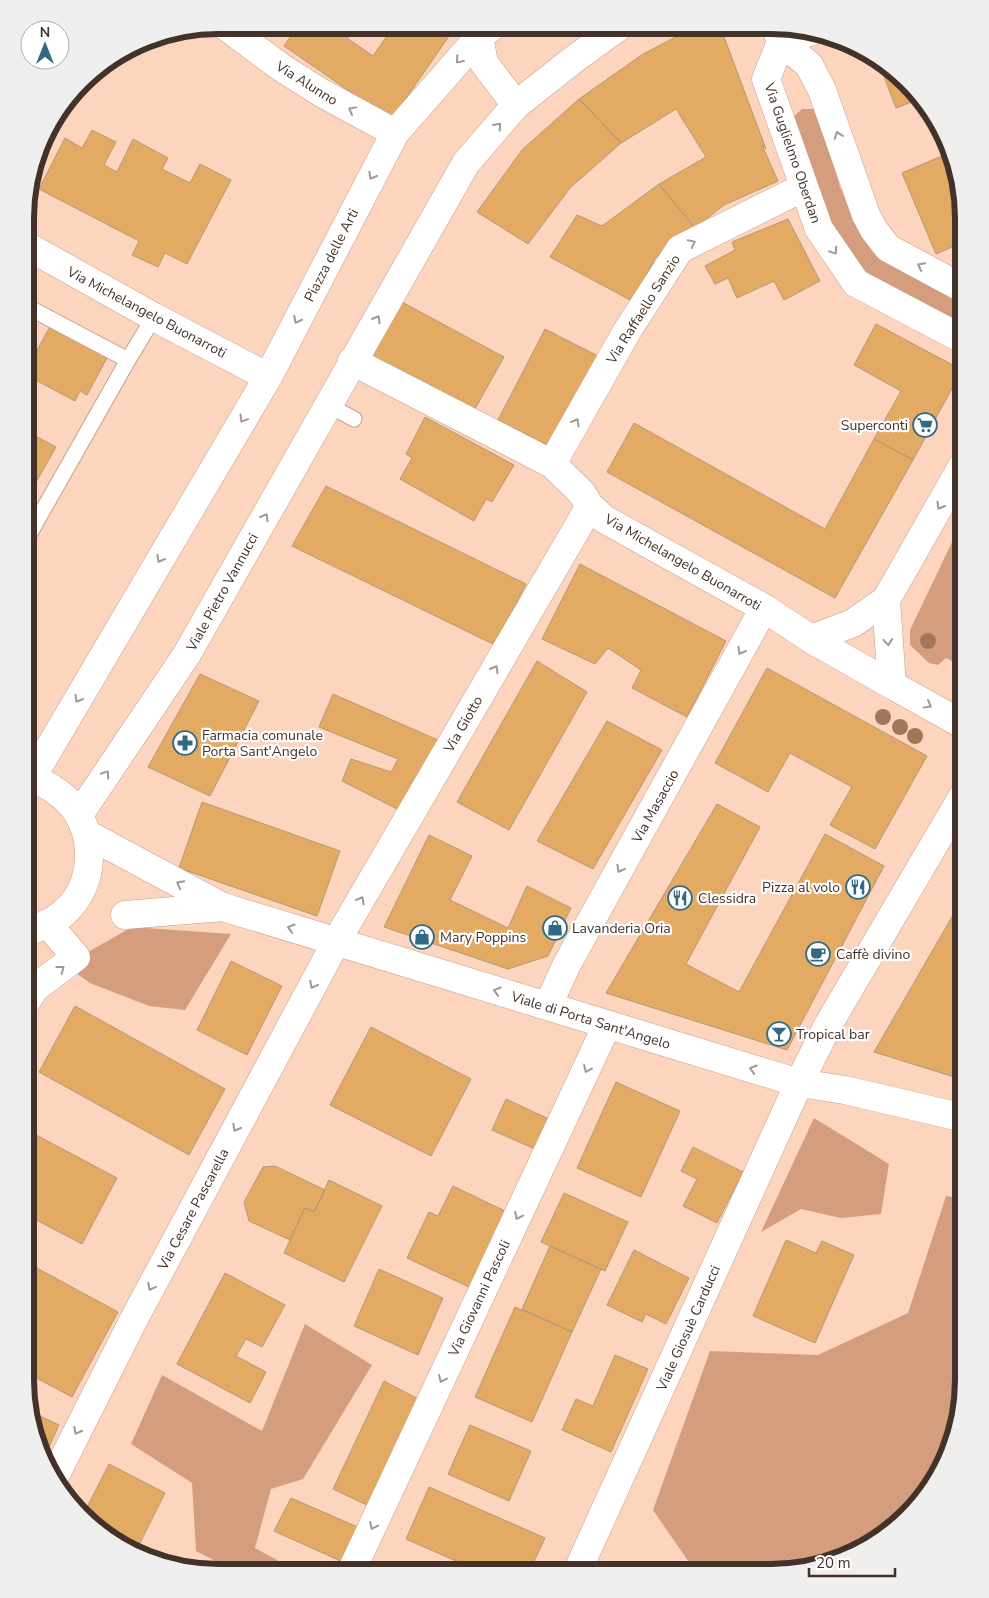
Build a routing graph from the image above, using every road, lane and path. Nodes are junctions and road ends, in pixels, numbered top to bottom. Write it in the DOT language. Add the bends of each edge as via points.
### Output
graph roads {
  1 [pos="236,34"];
  2 [pos="479,34"];
  3 [pos="482,34"];
  4 [pos="609,34"];
  5 [pos="778,34"];
  6 [pos="516,105"];
  7 [pos="395,133"];
  8 [pos="804,187"];
  9 [pos="34,250"];
  10 [pos="955,284"];
  11 [pos="34,310"];
  12 [pos="154,317"];
  13 [pos="955,335"];
  14 [pos="128,360"];
  15 [pos="352,361"];
  16 [pos="268,377"];
  17 [pos="328,405"];
  18 [pos="354,420"];
  19 [pos="552,464"];
  20 [pos="955,479"];
  21 [pos="590,506"];
  22 [pos="34,526"];
  23 [pos="886,600"];
  24 [pos="764,608"];
  25 [pos="811,639"];
  26 [pos="892,685"];
  27 [pos="955,720"];
  28 [pos="34,768"];
  29 [pos="34,780"];
  30 [pos="955,809"];
  31 [pos="83,824"];
  32 [pos="222,907"];
  33 [pos="125,915"];
  34 [pos="37,928"];
  35 [pos="336,942"];
  36 [pos="34,990"];
  37 [pos="548,1006"];
  38 [pos="608,1025"];
  39 [pos="799,1083"];
  40 [pos="955,1116"];
  41 [pos="58,1471"];
  42 [pos="355,1564"];
  43 [pos="581,1564"];
  7 -- 1 [label="street, Via Alunno, one-way" via="289,73"];
  2 -- 7 [label="street, Piazza delle Arti, one-way"];
  3 -- 6 [label="street" via="484,63"];
  4 -- 6 [label="street"];
  5 -- 8 [label="street, Via Guglielmo Oberdan" via="766,79"];
  10 -- 5 [label="street, one-way" via="888,248 874,230 822,90 809,65"];
  15 -- 6 [label="street, one-way" via="466,163"];
  7 -- 16 [label="street, Piazza delle Arti, one-way"];
  8 -- 13 [label="street, Via Guglielmo Oberdan, one-way" via="819,229 856,283"];
  19 -- 8 [label="street, Via Raffaello Sanzio, one-way" via="627,331 680,249"];
  9 -- 12 [label="street, Via Michelangelo Buonarroti"];
  11 -- 14 [label="lane"];
  12 -- 14 [label="lane"];
  12 -- 16 [label="street, Via Michelangelo Buonarroti"];
  14 -- 22 [label="lane"];
  15 -- 17 [label="street, Viale Pietro Vannucci"];
  15 -- 19 [label="street, Via Michelangelo Buonarroti"];
  16 -- 28 [label="street, one-way"];
  17 -- 18 [label="lane"];
  31 -- 17 [label="street, Viale Pietro Vannucci, one-way" via="187,654"];
  19 -- 21 [label="street, Via Michelangelo Buonarroti" via="581,492"];
  20 -- 23 [label="street, one-way"];
  21 -- 24 [label="street, Via Michelangelo Buonarroti" via="604,519"];
  35 -- 21 [label="street, Via Giotto, one-way"];
  23 -- 25 [label="street" via="854,623"];
  23 -- 26 [label="street, one-way"];
  24 -- 25 [label="street, Via Michelangelo Buonarroti"];
  24 -- 37 [label="street, Via Masaccio, one-way" via="566,966"];
  25 -- 26 [label="street, Via Michelangelo Buonarroti"];
  26 -- 27 [label="street, Via Michelangelo Buonarroti, one-way"];
  29 -- 31 [label="street" via="50,786 66,799"];
  30 -- 39 [label="street, Viale Giosuè Carducci" via="828,1025"];
  32 -- 31 [label="street, Viale di Porta Sant'Angelo, one-way"];
  31 -- 34 [label="street" via="90,860 84,886 69,908"];
  32 -- 33 [label="street, Viale di Porta Sant'Angelo"];
  35 -- 32 [label="street, Viale di Porta Sant'Angelo, one-way"];
  36 -- 34 [label="street, one-way" via="76,957"];
  37 -- 35 [label="street, Viale di Porta Sant'Angelo, one-way"];
  35 -- 41 [label="street, Via Cesare Pascarella, one-way" via="134,1319"];
  37 -- 38 [label="street, Viale di Porta Sant'Angelo"];
  39 -- 38 [label="street, Viale di Porta Sant'Angelo, one-way"];
  38 -- 42 [label="street, Via Giovanni Pascoli, one-way"];
  39 -- 40 [label="street, Viale di Porta Sant'Angelo" via="845,1090"];
  39 -- 43 [label="street, Viale Giosuè Carducci"];
}
